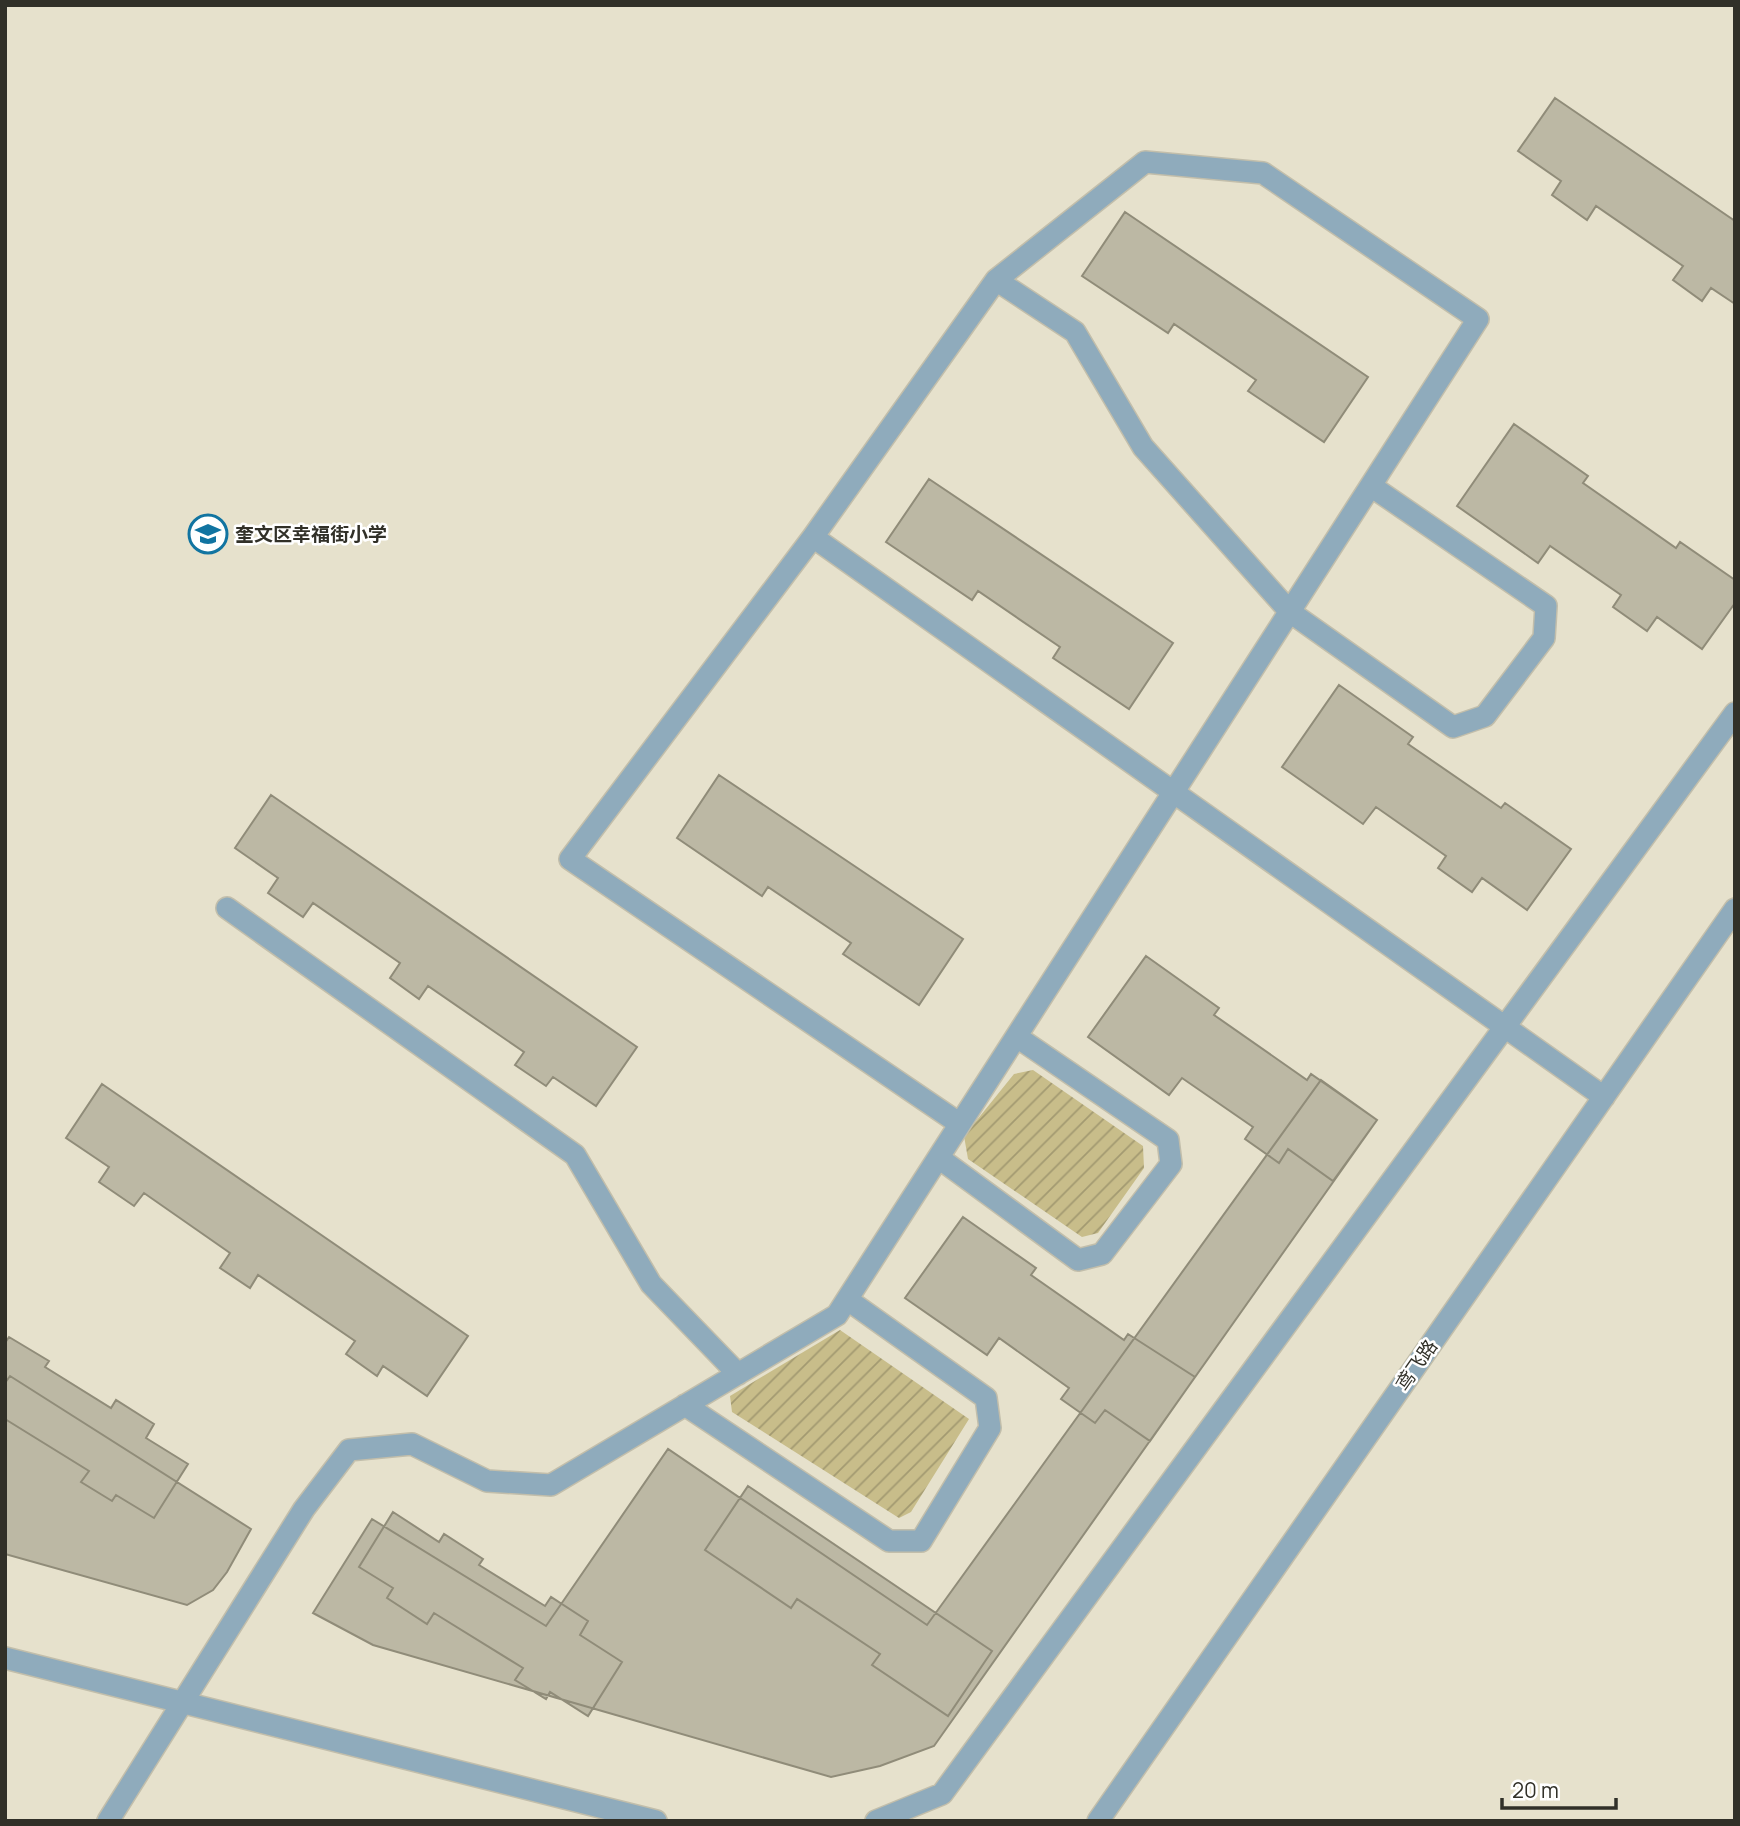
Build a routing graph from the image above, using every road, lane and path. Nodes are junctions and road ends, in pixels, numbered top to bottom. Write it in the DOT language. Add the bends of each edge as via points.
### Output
graph roads {
  1 [pos="996,280"];
  2 [pos="1371,486"];
  3 [pos="813,537"];
  4 [pos="1290,612"];
  5 [pos="1735,713"];
  6 [pos="1174,794"];
  7 [pos="228,908"];
  8 [pos="1735,909"];
  9 [pos="1504,1027"];
  10 [pos="1017,1037"];
  11 [pos="1604,1097"];
  12 [pos="960,1124"];
  13 [pos="939,1158"];
  14 [pos="848,1300"];
  15 [pos="738,1374"];
  16 [pos="685,1405"];
  17 [pos="5,1658"];
  18 [pos="182,1702"];
  19 [pos="108,1821"];
  20 [pos="656,1821"];
  21 [pos="876,1821"];
  22 [pos="1098,1821"];
  1 -- 2 [label="street" via="1145,162 1263,173 1478,319"];
  1 -- 3 [label="street"];
  1 -- 4 [label="street" via="1075,332 1143,447"];
  2 -- 4 [label="street"];
  2 -- 4 [label="street" via="1546,606 1544,638 1485,716 1453,727"];
  3 -- 6 [label="street"];
  3 -- 12 [label="street" via="570,859"];
  4 -- 6 [label="street"];
  5 -- 9 [label="street"];
  6 -- 9 [label="street"];
  6 -- 10 [label="street"];
  7 -- 15 [label="street" via="575,1155 651,1284"];
  8 -- 11 [label="street, 鸢飞路"];
  9 -- 11 [label="street"];
  9 -- 21 [label="street" via="942,1794"];
  10 -- 12 [label="street"];
  10 -- 13 [label="street" via="1168,1140 1171,1164 1102,1254 1078,1260"];
  11 -- 22 [label="street, 鸢飞路"];
  12 -- 13 [label="street"];
  13 -- 14 [label="street"];
  14 -- 15 [label="street" via="837,1315"];
  14 -- 16 [label="street" via="986,1398 990,1429 921,1541 889,1541"];
  15 -- 16 [label="street"];
  16 -- 18 [label="street" via="551,1485 487,1481 412,1444 349,1450 304,1509"];
  17 -- 18 [label="street"];
  18 -- 19 [label="street"];
  18 -- 20 [label="street"];
}
